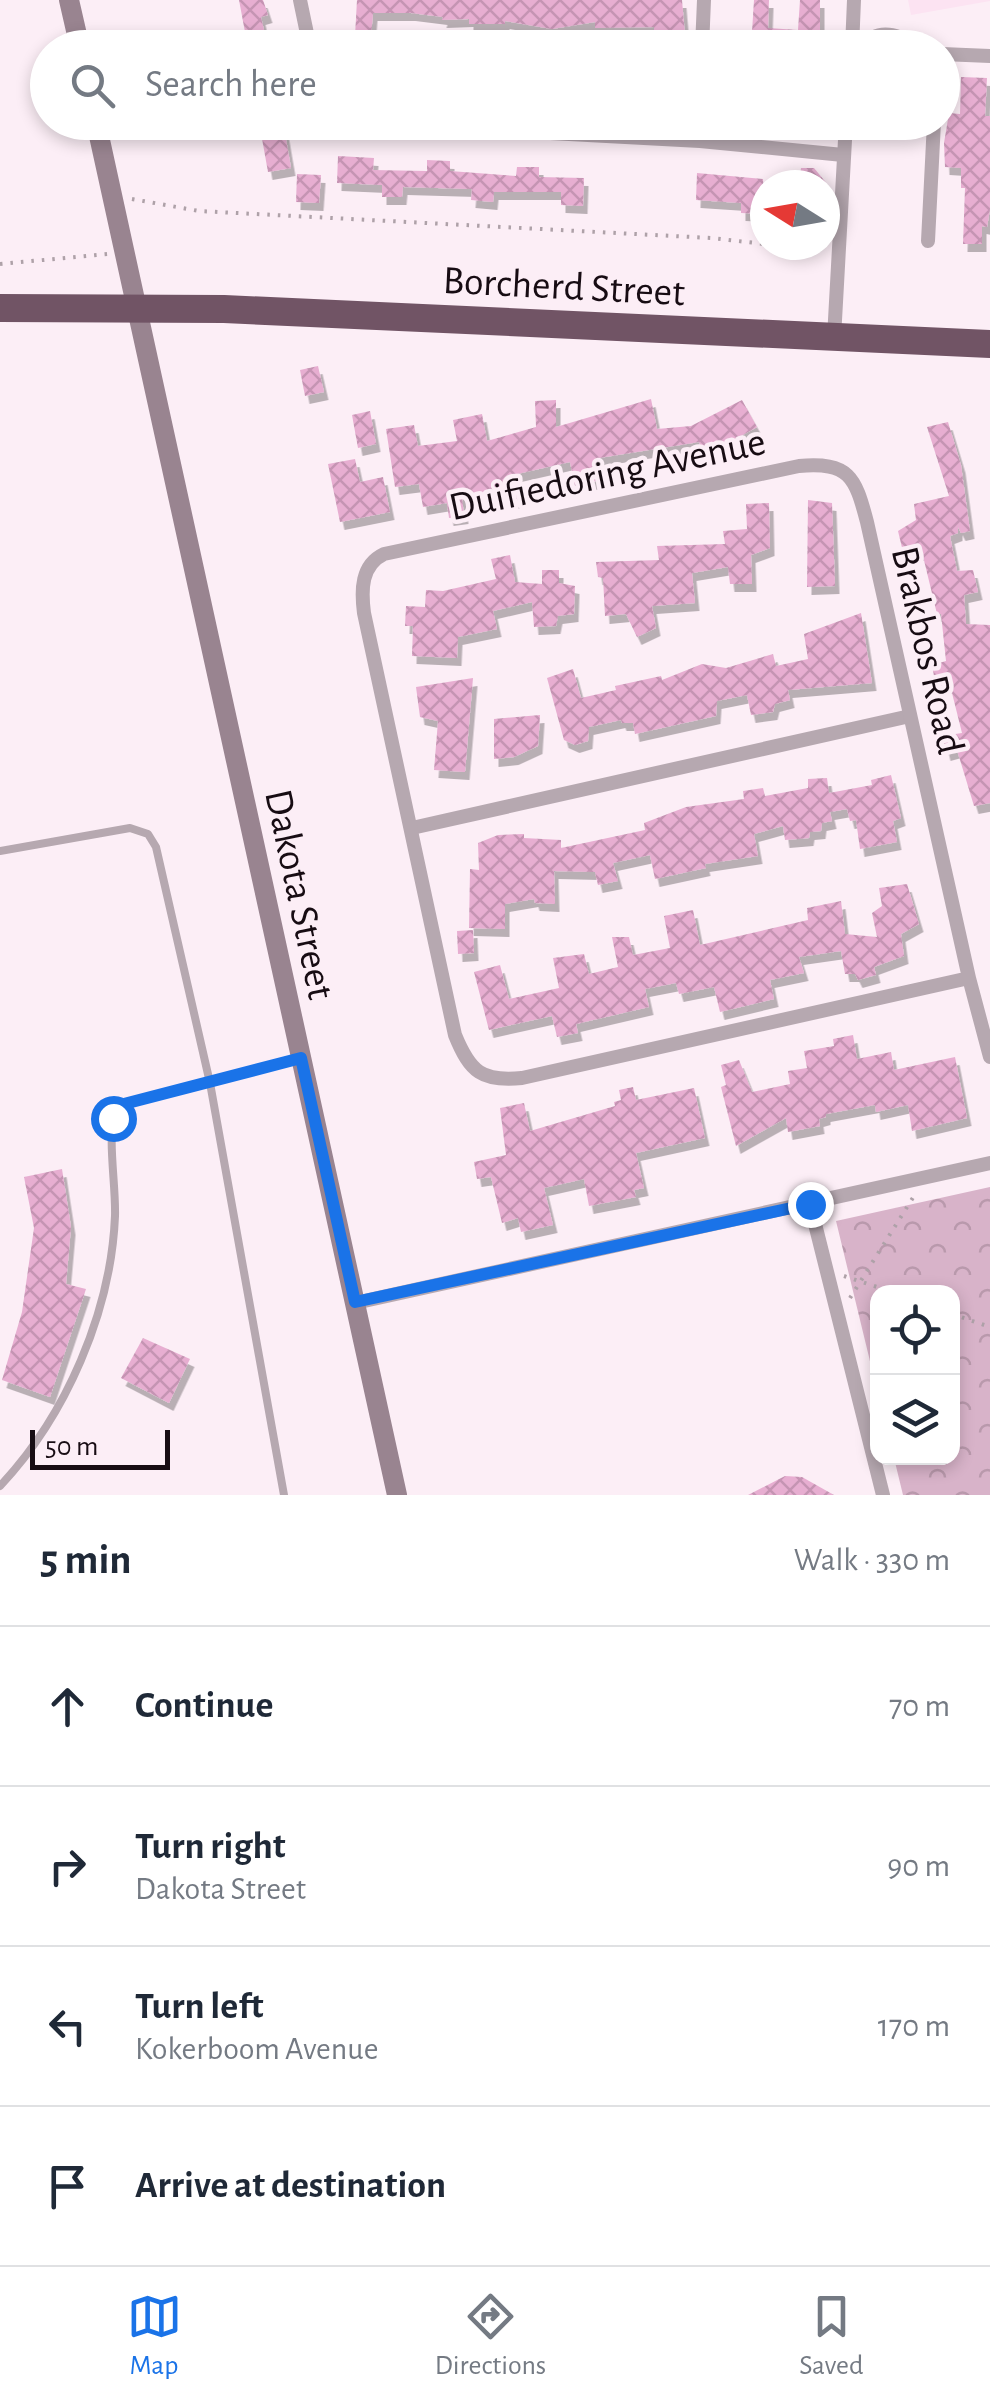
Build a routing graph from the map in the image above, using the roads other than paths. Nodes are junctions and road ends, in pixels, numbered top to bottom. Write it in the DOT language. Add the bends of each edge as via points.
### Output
graph roads {
  1 [pos="69,0"];
  2 [pos="300,0"];
  3 [pos="704,0"];
  4 [pos="854,0"];
  5 [pos="76,30"];
  6 [pos="306,30"];
  7 [pos="703,30"];
  8 [pos="853,30"];
  9 [pos="960,55"];
  10 [pos="990,56"];
  11 [pos="100,140"];
  12 [pos="665,140"];
  13 [pos="844,140"];
  14 [pos="933,140"];
  15 [pos="700,142"];
  16 [pos="843,155"];
  17 [pos="928,241"];
  18 [pos="0,308"];
  19 [pos="135,308"];
  20 [pos="834,338"];
  21 [pos="990,344"];
  22 [pos="859,492"];
  23 [pos="910,716"];
  24 [pos="412,828"];
  25 [pos="0,850"];
  26 [pos="969,978"];
  27 [pos="990,1057"];
  28 [pos="301,1058"];
  29 [pos="210,1083"];
  30 [pos="990,1163"];
  31 [pos="810,1204"];
  32 [pos="355,1302"];
  33 [pos="0,1486"];
  34 [pos="284,1495"];
  35 [pos="398,1495"];
  36 [pos="883,1495"];
  1 -- 5 [label="street"];
  2 -- 6 [label="street"];
  3 -- 7 [label="street"];
  4 -- 8 [label="street"];
  9 -- 10 [label="street"];
  11 -- 19 [label="street, Dakota Street"];
  12 -- 15 [label="street"];
  13 -- 16 [label="street"];
  14 -- 17 [label="street"];
  15 -- 16 [label="street"];
  16 -- 20 [label="street"];
  18 -- 19 [label="highway, Borcherd Street"];
  19 -- 20 [label="highway, Borcherd Street"];
  19 -- 28 [label="street, Dakota Street"];
  20 -- 21 [label="highway, Borcherd Street"];
  22 -- 23 [label="street, Brakbos Road"];
  22 -- 24 [label="street, Duifiedoring Avenue" via="835,466 798,466 384,554 371,563 364,613"];
  23 -- 24 [label="street"];
  23 -- 26 [label="street, Brakbos Road"];
  24 -- 26 [label="street" via="454,1036 481,1075 499,1080"];
  25 -- 29 [label="lane" via="130,828 148,834 165,874"];
  26 -- 27 [label="street, Brakbos Road"];
  28 -- 29 [label="lane"];
  28 -- 32 [label="street, Dakota Street"];
  29 -- 33 [label="lane" via="113,1112 115,1216 107,1282 62,1399"];
  29 -- 34 [label="lane"];
  30 -- 31 [label="street"];
  31 -- 32 [label="street"];
  31 -- 36 [label="street"];
  32 -- 35 [label="street, Dakota Street"];
}
